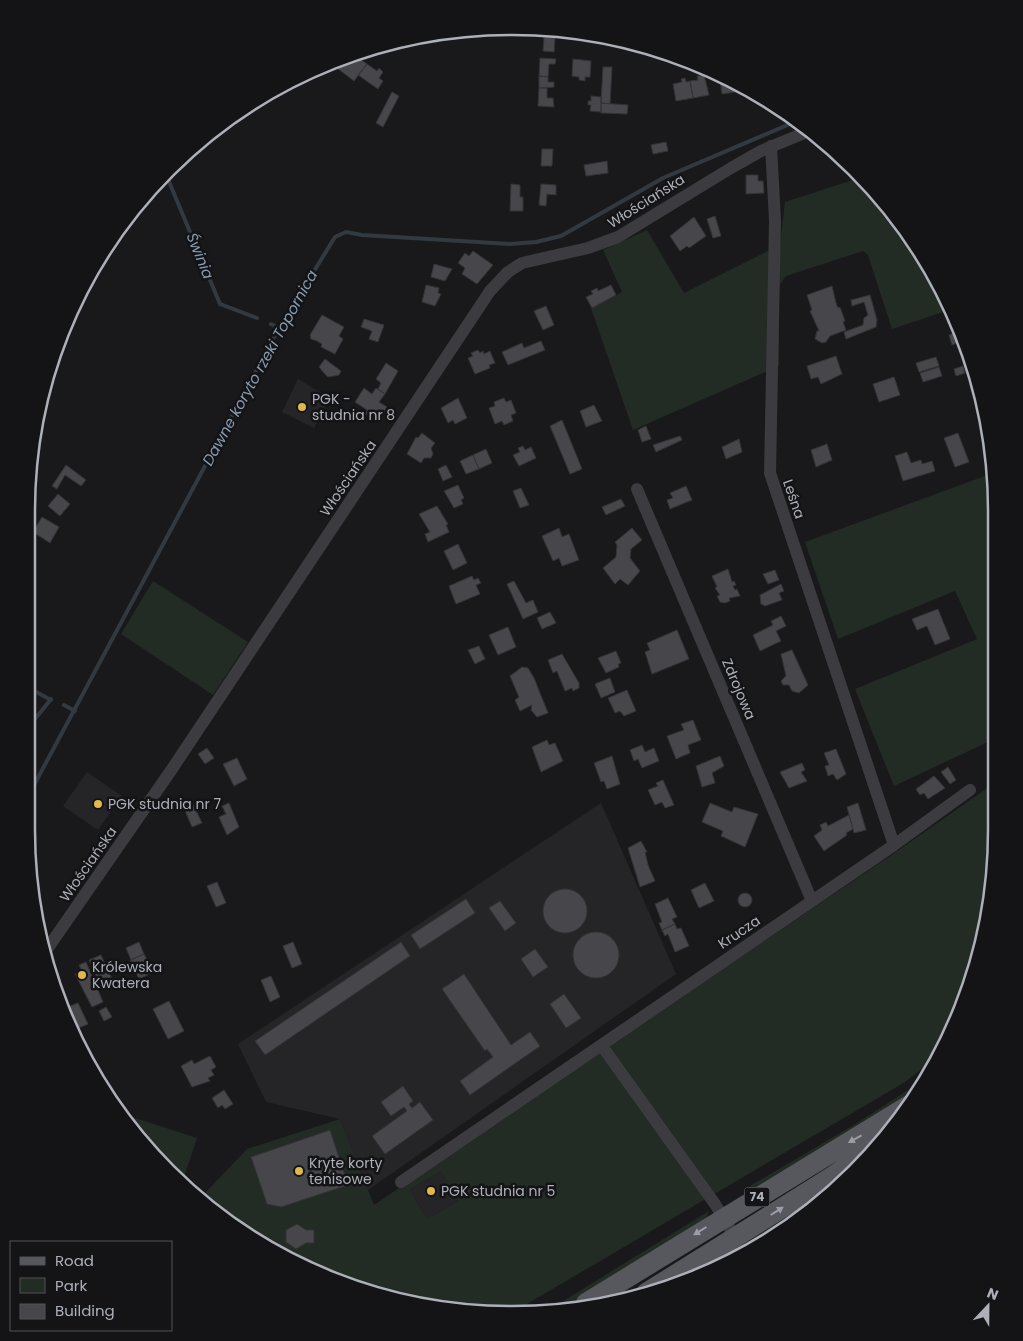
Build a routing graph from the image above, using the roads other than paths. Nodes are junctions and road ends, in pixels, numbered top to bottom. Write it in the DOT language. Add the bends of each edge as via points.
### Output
graph roads {
  1 [pos="803,134"];
  2 [pos="772,146"];
  3 [pos="637,489"];
  4 [pos="970,790"];
  5 [pos="894,845"];
  6 [pos="812,901"];
  7 [pos="49,946"];
  8 [pos="602,1046"];
  9 [pos="894,1114"];
  10 [pos="850,1164"];
  11 [pos="401,1182"];
  12 [pos="724,1217"];
  13 [pos="735,1237"];
  14 [pos="665,1281"];
  15 [pos="590,1299"];
  1 -- 2 [label="street, Włościańska"];
  2 -- 5 [label="street, Leśna" via="775,220 770,473"];
  2 -- 7 [label="street, Włościańska" via="618,237 522,264 508,272 490,291 172,769"];
  3 -- 6 [label="street, Zdrojowa"];
  4 -- 5 [label="street, Krucza"];
  5 -- 6 [label="street, Krucza"];
  6 -- 8 [label="street, Krucza"];
  8 -- 11 [label="street, Krucza"];
  8 -- 12 [label="street"];
  9 -- 12 [label="main road, 74, one-way"];
  13 -- 10 [label="main road, 74, one-way"];
  12 -- 13 [label="street"];
  12 -- 15 [label="main road, 74, one-way"];
  13 -- 14 [label="main road, 74"];
}
